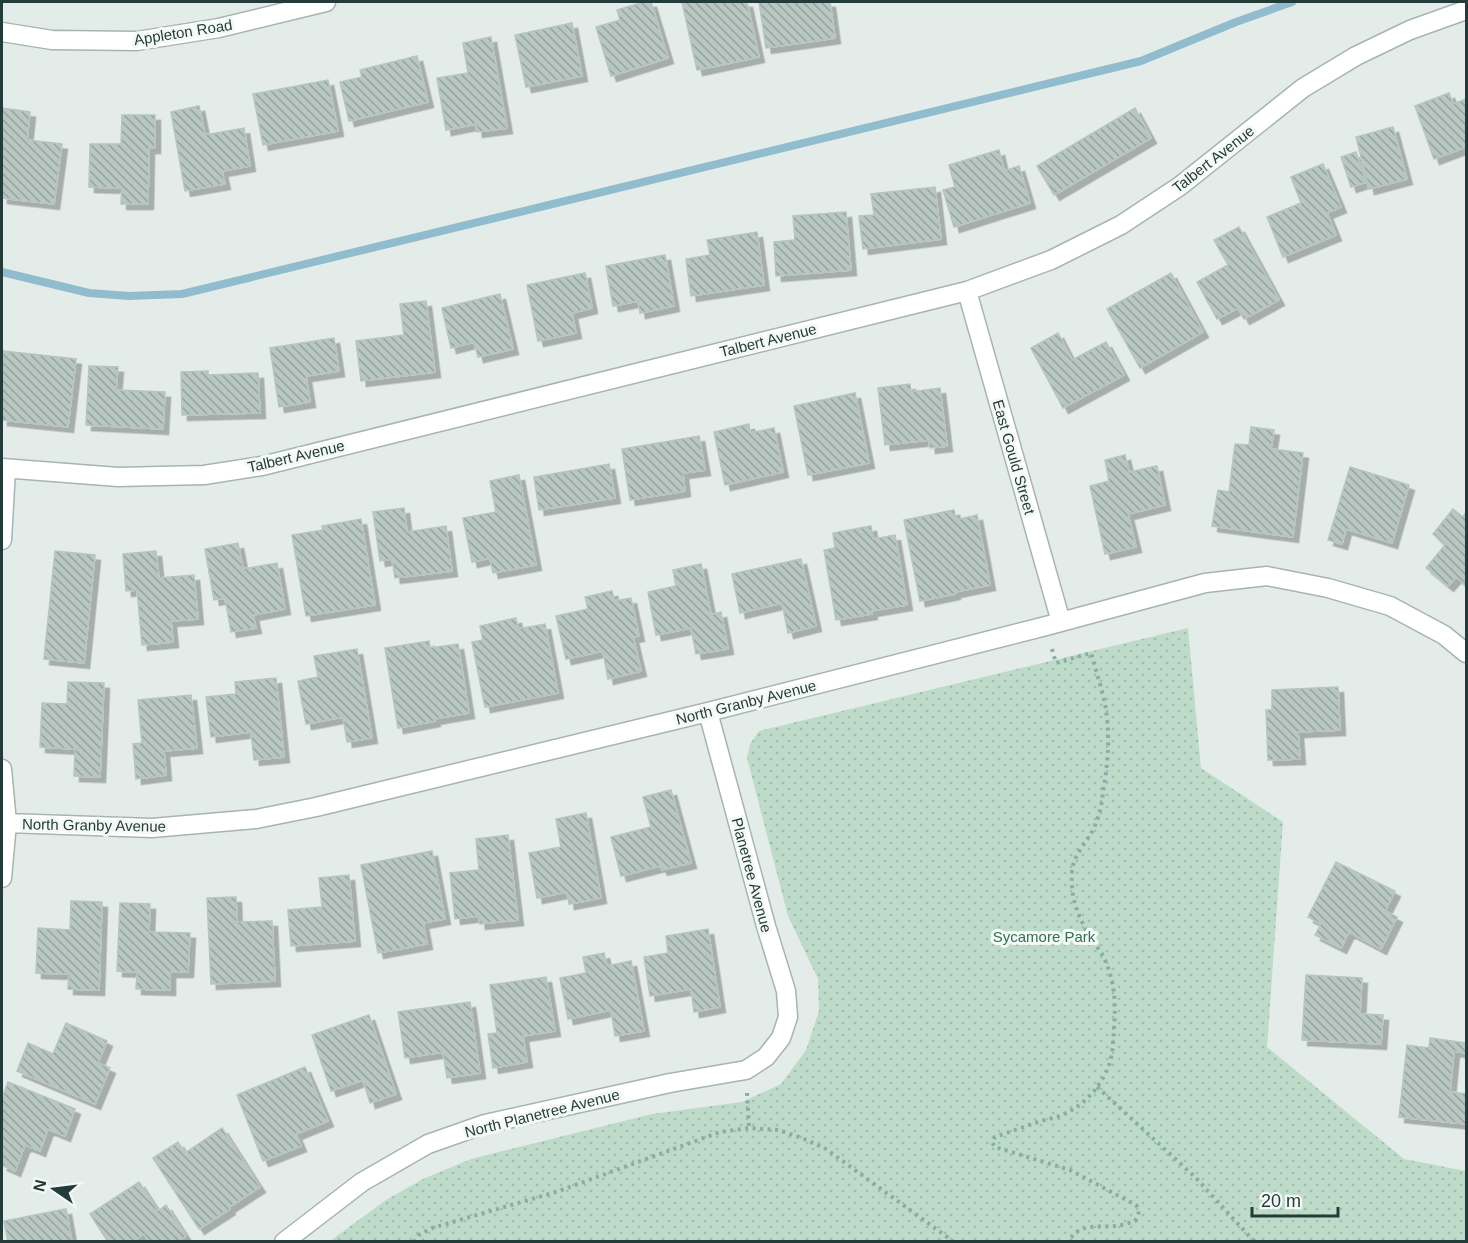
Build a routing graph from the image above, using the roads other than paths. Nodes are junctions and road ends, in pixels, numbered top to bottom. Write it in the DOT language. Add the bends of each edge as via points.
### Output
graph roads {
  1 [pos="326,2"];
  2 [pos="1467,10"];
  3 [pos="2,32"];
  4 [pos="967,291"];
  5 [pos="4,469"];
  6 [pos="2,540"];
  7 [pos="1053,624"];
  8 [pos="1467,653"];
  9 [pos="708,712"];
  10 [pos="2,769"];
  11 [pos="7,823"];
  12 [pos="2,878"];
  13 [pos="781,1038"];
  14 [pos="284,1242"];
  1 -- 3 [label="street, Appleton Road" via="219,28 137,41 52,40"];
  2 -- 4 [label="street, Talbert Avenue" via="1399,35 1303,88 1180,186 1121,225 1051,261"];
  4 -- 5 [label="street, Talbert Avenue" via="262,466 204,475 118,477"];
  4 -- 7 [label="street, East Gould Street"];
  5 -- 6 [label="street"];
  7 -- 8 [label="street, North Granby Avenue" via="1205,583 1267,576 1390,606 1444,635"];
  7 -- 9 [label="street, North Granby Avenue"];
  9 -- 11 [label="street, North Granby Avenue" via="256,819 152,828"];
  9 -- 13 [label="street, Planetree Avenue" via="786,991 788,1017"];
  10 -- 11 [label="street"];
  11 -- 12 [label="street"];
  13 -- 14 [label="street, North Planetree Avenue" via="766,1057 746,1070 485,1124 428,1144 362,1182"];
}
